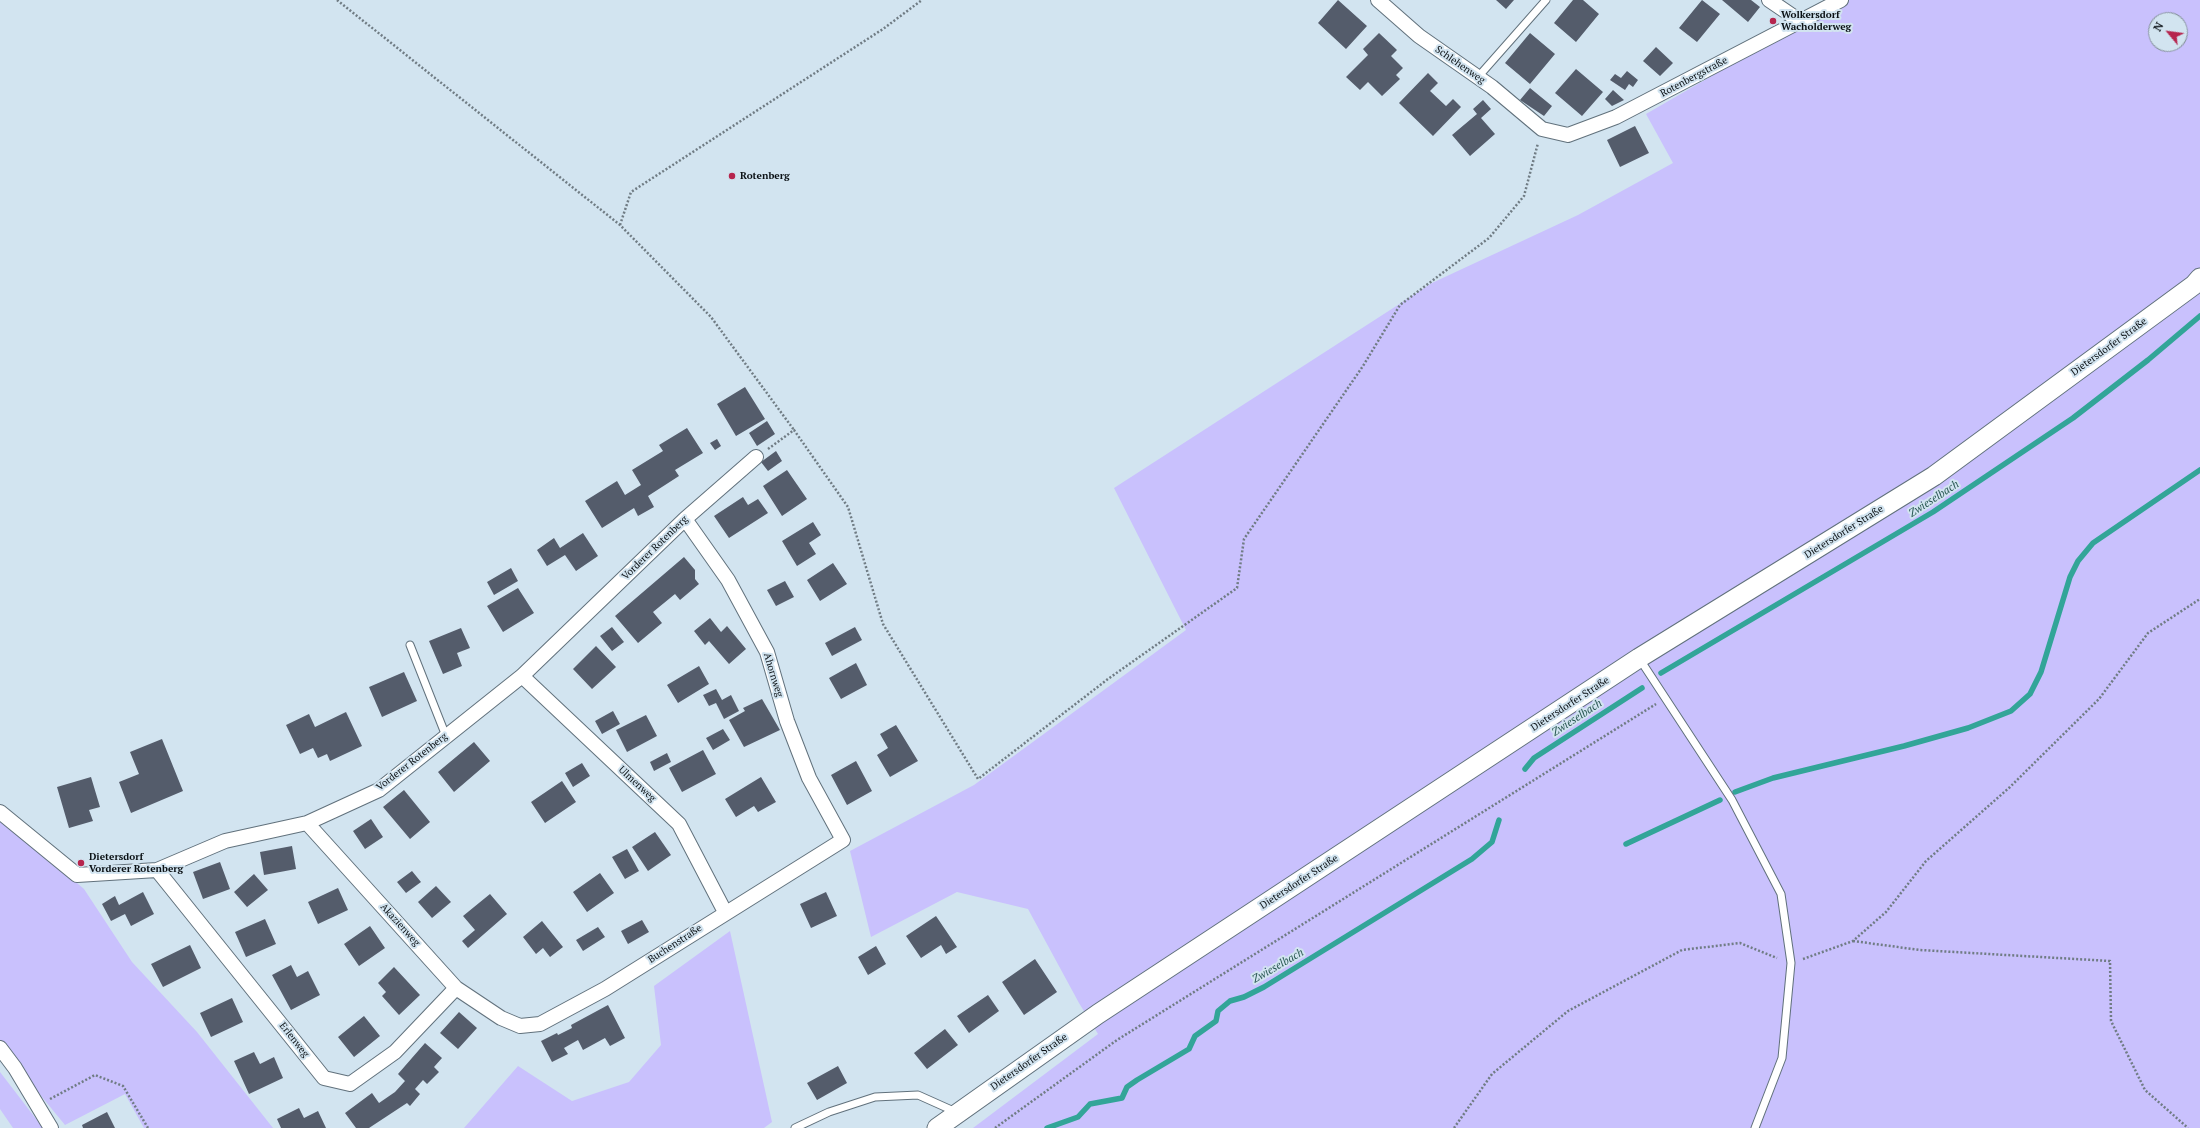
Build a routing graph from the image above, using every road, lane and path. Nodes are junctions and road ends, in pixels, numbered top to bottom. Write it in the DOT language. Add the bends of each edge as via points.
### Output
graph roads {
  1 [pos="336,0"];
  2 [pos="922,0"];
  3 [pos="1378,0"];
  4 [pos="1546,0"];
  5 [pos="1769,0"];
  6 [pos="1841,0"];
  7 [pos="1800,21"];
  8 [pos="1478,77"];
  9 [pos="1542,129"];
  10 [pos="620,225"];
  11 [pos="2200,278"];
  12 [pos="794,430"];
  13 [pos="756,457"];
  14 [pos="685,519"];
  15 [pos="2200,599"];
  16 [pos="410,645"];
  17 [pos="1639,658"];
  18 [pos="522,676"];
  19 [pos="1665,698"];
  20 [pos="446,736"];
  21 [pos="0,812"];
  22 [pos="307,823"];
  23 [pos="843,840"];
  24 [pos="157,870"];
  25 [pos="725,912"];
  26 [pos="1853,941"];
  27 [pos="1791,963"];
  28 [pos="456,988"];
  29 [pos="501,1018"];
  30 [pos="0,1048"];
  31 [pos="37,1106"];
  32 [pos="958,1112"];
  33 [pos="51,1128"];
  34 [pos="148,1128"];
  35 [pos="795,1128"];
  36 [pos="936,1128"];
  37 [pos="995,1128"];
  38 [pos="1454,1128"];
  39 [pos="1755,1128"];
  40 [pos="2188,1128"];
  1 -- 10 [label="path"];
  2 -- 10 [label="path" via="883,29 631,192"];
  3 -- 8 [label="street, Schlehenweg" via="1419,36"];
  4 -- 8 [label="lane"];
  5 -- 7 [label="street"];
  6 -- 7 [label="street, Rotenbergstraße"];
  7 -- 9 [label="street, Rotenbergstraße" via="1616,117 1568,136"];
  8 -- 9 [label="street, Schlehenweg"];
  9 -- 12 [label="path" via="1524,196 1489,238 1400,305 1363,366 1244,539 1237,588 1108,679 978,778 883,624 848,507"];
  10 -- 12 [label="path" via="711,317"];
  11 -- 17 [label="street, Dietersdorfer Straße" via="1934,476"];
  12 -- 13 [label="path"];
  13 -- 14 [label="street, Vorderer Rotenberg"];
  14 -- 18 [label="street, Vorderer Rotenberg"];
  14 -- 23 [label="street, Ahornweg" via="728,580 767,652 787,721 809,778"];
  15 -- 26 [label="path" via="2148,633 2099,699 2010,787 1926,860 1886,912"];
  16 -- 20 [label="lane"];
  17 -- 19 [label="lane"];
  17 -- 32 [label="street, Dietersdorfer Straße" via="1105,1010"];
  18 -- 20 [label="street, Vorderer Rotenberg"];
  18 -- 25 [label="street, Ulmenweg" via="679,824"];
  19 -- 27 [label="lane" via="1732,800 1781,894"];
  19 -- 37 [label="path" via="1117,1040"];
  20 -- 22 [label="street, Vorderer Rotenberg" via="379,790"];
  21 -- 24 [label="street, Vorderer Rotenberg" via="77,875"];
  22 -- 24 [label="street, Vorderer Rotenberg" via="225,841"];
  22 -- 28 [label="street, Akazienweg"];
  23 -- 25 [label="street, Buchenstraße"];
  24 -- 28 [label="street, Erlenweg" via="324,1078 350,1084 395,1052"];
  25 -- 29 [label="street, Buchenstraße" via="605,989 540,1024 520,1026"];
  26 -- 27 [label="path"];
  26 -- 40 [label="path" via="1920,950 2110,961 2111,1021 2145,1090"];
  27 -- 38 [label="path" via="1740,943 1682,950 1568,1011 1492,1074"];
  27 -- 39 [label="lane" via="1782,1058"];
  28 -- 29 [label="street, Akazienweg"];
  30 -- 31 [label="street"];
  31 -- 33 [label="street"];
  31 -- 34 [label="path" via="95,1075 123,1086"];
  32 -- 35 [label="lane" via="918,1095 875,1097 829,1112"];
  32 -- 36 [label="street, Dietersdorfer Straße"];
}
